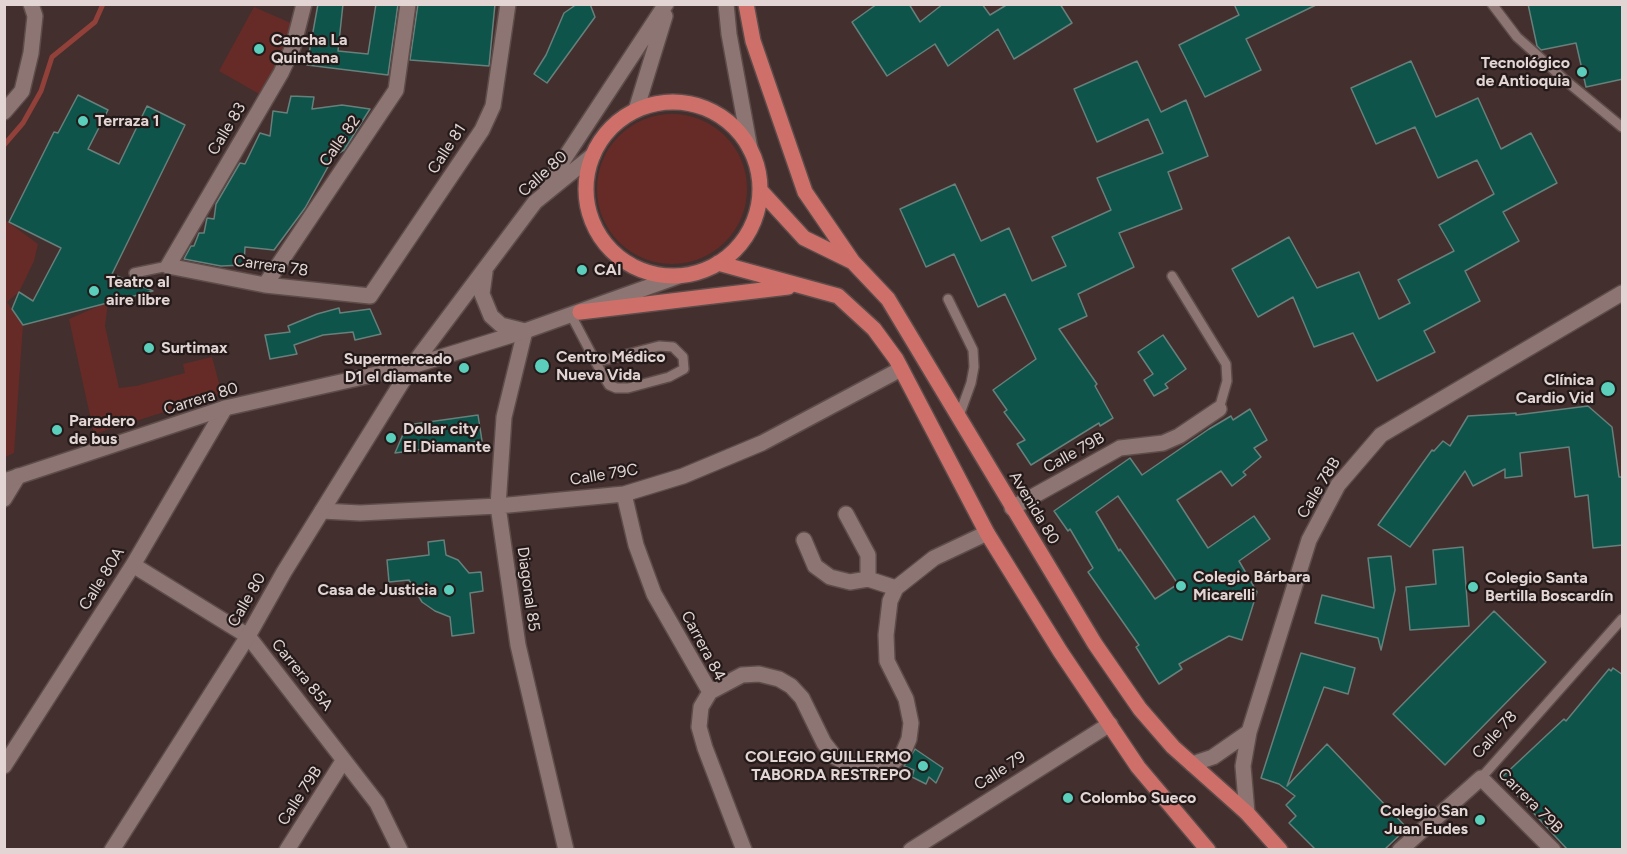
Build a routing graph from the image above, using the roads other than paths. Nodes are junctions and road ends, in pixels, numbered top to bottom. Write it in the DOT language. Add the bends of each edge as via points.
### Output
graph roads {
  1 [pos="31,4"];
  2 [pos="304,4"];
  3 [pos="408,4"];
  4 [pos="508,4"];
  5 [pos="668,4"];
  6 [pos="726,4"];
  7 [pos="746,4"];
  8 [pos="1492,4"];
  9 [pos="6,109"];
  10 [pos="636,110"];
  11 [pos="1623,127"];
  12 [pos="750,149"];
  13 [pos="593,155"];
  14 [pos="760,190"];
  15 [pos="535,202"];
  16 [pos="853,262"];
  17 [pos="718,263"];
  18 [pos="489,265"];
  19 [pos="168,266"];
  20 [pos="134,273"];
  21 [pos="679,276"];
  22 [pos="1172,276"];
  23 [pos="265,285"];
  24 [pos="800,286"];
  25 [pos="1623,293"];
  26 [pos="370,296"];
  27 [pos="948,299"];
  28 [pos="576,313"];
  29 [pos="525,331"];
  30 [pos="597,362"];
  31 [pos="412,366"];
  32 [pos="901,369"];
  33 [pos="225,408"];
  34 [pos="1219,409"];
  35 [pos="958,416"];
  36 [pos="11,478"];
  37 [pos="624,494"];
  38 [pos="4,499"];
  39 [pos="498,506"];
  40 [pos="1012,508"];
  41 [pos="322,511"];
  42 [pos="846,514"];
  43 [pos="987,533"];
  44 [pos="804,540"];
  45 [pos="133,565"];
  46 [pos="868,579"];
  47 [pos="896,588"];
  48 [pos="1623,619"];
  49 [pos="248,636"];
  50 [pos="710,692"];
  51 [pos="1110,724"];
  52 [pos="1249,732"];
  53 [pos="344,761"];
  54 [pos="1192,764"];
  55 [pos="4,766"];
  56 [pos="1481,777"];
  57 [pos="1247,813"];
  58 [pos="112,849"];
  59 [pos="287,849"];
  60 [pos="400,849"];
  61 [pos="566,849"];
  62 [pos="744,849"];
  63 [pos="911,849"];
  64 [pos="1208,849"];
  65 [pos="1280,849"];
  66 [pos="1400,849"];
  67 [pos="1553,849"];
  1 -- 9 [label="street" via="35,16 22,91"];
  2 -- 19 [label="street, Calle 83" via="294,47 281,73"];
  3 -- 23 [label="street, Calle 82" via="396,90"];
  4 -- 26 [label="street, Calle 81" via="493,106 482,130"];
  5 -- 10 [label="street"];
  5 -- 15 [label="street"];
  6 -- 12 [label="street"];
  7 -- 16 [label="main road" via="753,41 806,192"];
  8 -- 11 [label="lane" via="1518,37"];
  10 -- 12 [label="main road" via="668,102 701,106 729,123"];
  10 -- 13 [label="main road" via="618,121"];
  12 -- 14 [label="main road"];
  13 -- 15 [label="street, Calle 80"];
  13 -- 21 [label="main road" via="587,181 588,207 603,239 628,263 644,271"];
  14 -- 16 [label="main road, Avenida 80" via="804,238"];
  14 -- 17 [label="main road" via="748,232"];
  15 -- 18 [label="street, Calle 80"];
  16 -- 35 [label="main road, Avenida 80" via="888,299"];
  17 -- 21 [label="main road"];
  17 -- 24 [label="main road"];
  18 -- 29 [label="street" via="482,282 485,306 501,324"];
  18 -- 31 [label="street, Calle 80"];
  19 -- 20 [label="lane"];
  19 -- 23 [label="street, Carrera 78"];
  21 -- 28 [label="street"];
  22 -- 34 [label="lane" via="1226,364 1227,381"];
  23 -- 26 [label="street, Carrera 78"];
  24 -- 28 [label="main road"];
  24 -- 32 [label="main road" via="838,296 874,329"];
  25 -- 52 [label="street, Calle 78B" via="1381,435 1354,464 1338,485 1309,540"];
  27 -- 35 [label="lane" via="973,350 971,382"];
  28 -- 29 [label="street"];
  28 -- 30 [label="lane"];
  29 -- 31 [label="street"];
  29 -- 39 [label="street, Diagonal 85" via="504,417"];
  30 -- 30 [label="lane" via="609,384 616,388 669,377 684,369 683,357 673,346"];
  31 -- 33 [label="street, Carrera 80"];
  31 -- 41 [label="street, Calle 80"];
  32 -- 37 [label="street, Calle 79C" via="762,443 683,476"];
  32 -- 43 [label="main road"];
  33 -- 36 [label="street, Carrera 80"];
  33 -- 45 [label="street, Calle 80A"];
  34 -- 40 [label="street, Calle 79B" via="1163,443 1120,448"];
  35 -- 40 [label="main road, Avenida 80"];
  36 -- 38 [label="street"];
  37 -- 39 [label="street, Calle 79C"];
  37 -- 50 [label="street, Carrera 84" via="636,545 654,594"];
  39 -- 41 [label="street, Calle 79C" via="360,513"];
  39 -- 61 [label="street, Diagonal 85" via="518,645"];
  40 -- 54 [label="main road, Avenida 80" via="1095,644 1140,709"];
  41 -- 49 [label="street, Calle 80"];
  42 -- 46 [label="street" via="868,555"];
  43 -- 47 [label="street" via="934,558"];
  43 -- 51 [label="main road"];
  44 -- 46 [label="street" via="815,566 830,577 850,582"];
  45 -- 49 [label="street, Carrera 85A"];
  45 -- 55 [label="street, Calle 80A"];
  46 -- 47 [label="street"];
  47 -- 50 [label="street" via="889,608 887,655 908,704 911,728 903,753 892,765 879,771 854,768 835,757 802,698 780,679 742,675"];
  48 -- 56 [label="lane, Calle 78"];
  49 -- 53 [label="street, Carrera 85A"];
  49 -- 58 [label="street, Calle 80"];
  50 -- 62 [label="street, Carrera 84" via="701,707 699,727"];
  51 -- 63 [label="street, Calle 79"];
  51 -- 64 [label="main road" via="1138,767"];
  52 -- 54 [label="street" via="1213,757"];
  52 -- 57 [label="street, Calle 78B" via="1243,766"];
  53 -- 59 [label="street, Calle 79B"];
  53 -- 60 [label="street, Carrera 85A" via="377,803"];
  54 -- 57 [label="main road, Avenida 80"];
  56 -- 66 [label="street, Calle 78"];
  56 -- 67 [label="street, Carrera 79B"];
  57 -- 65 [label="main road, Avenida 80"];
}
